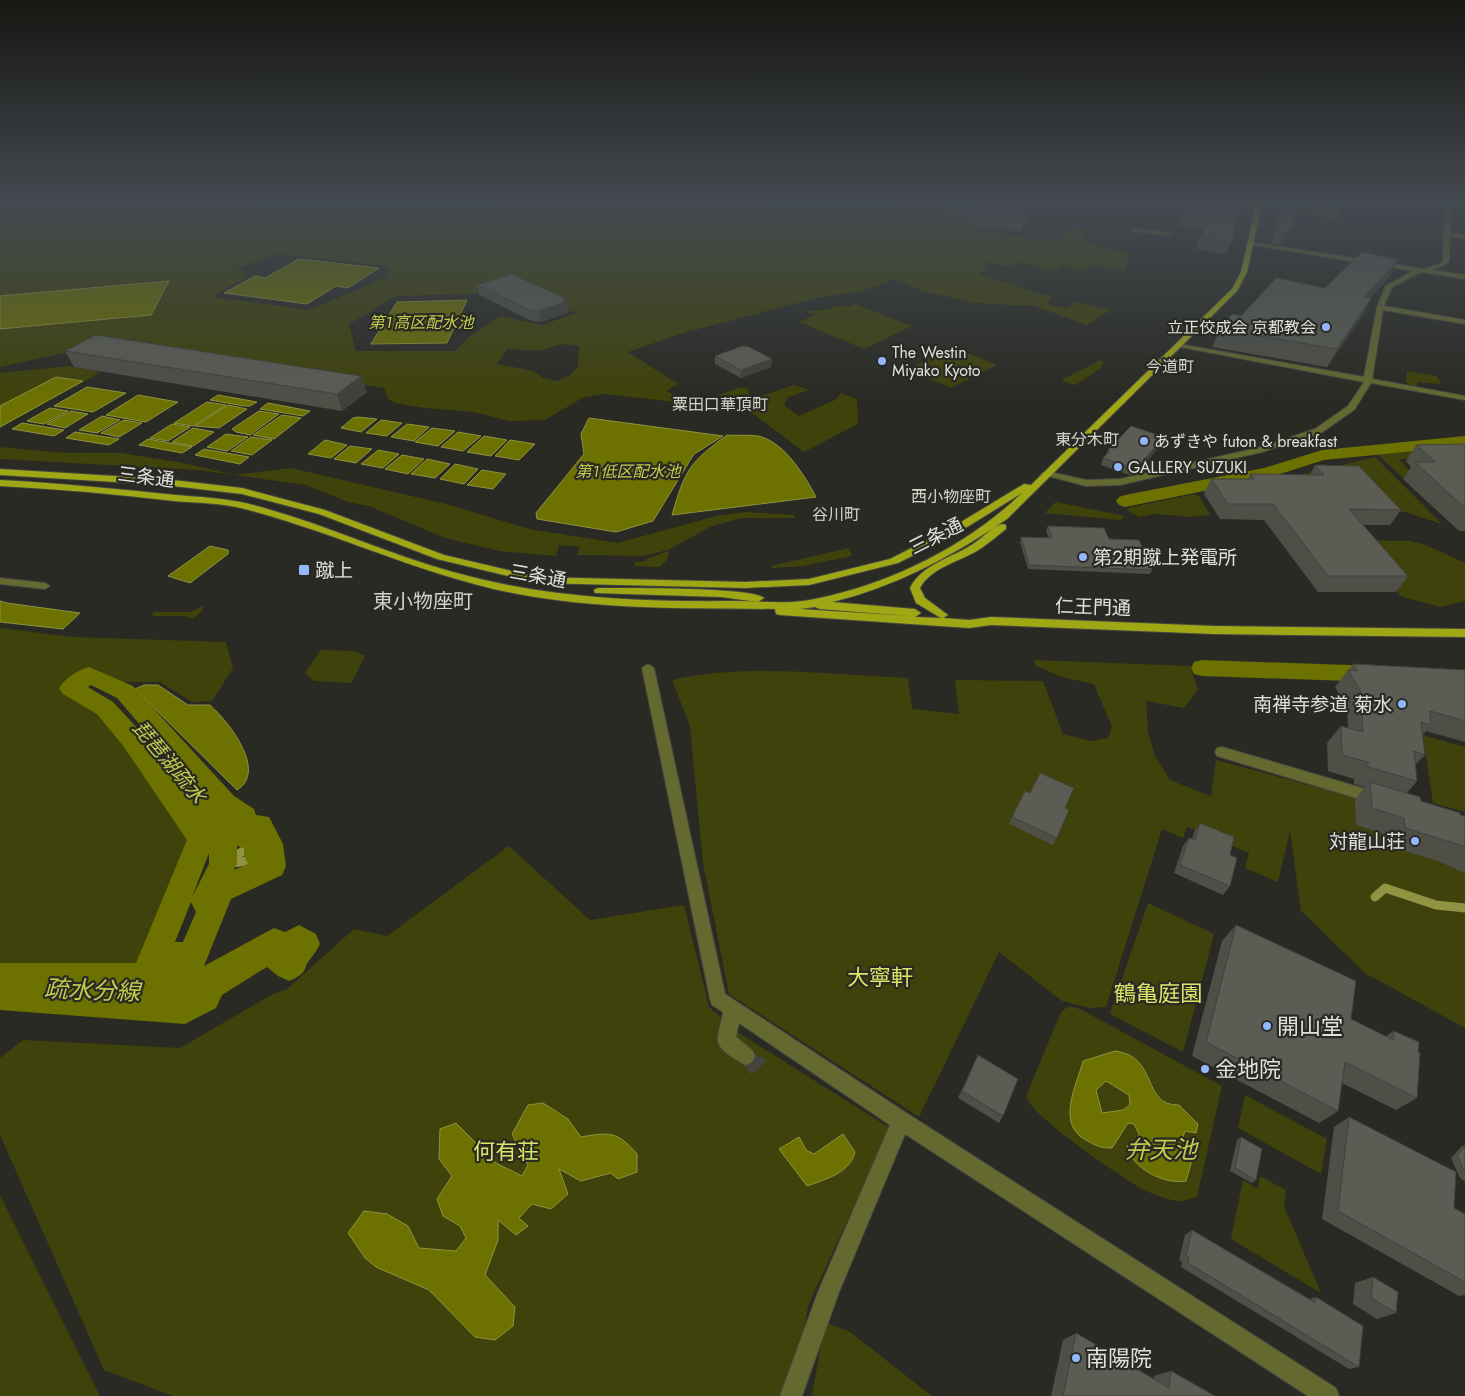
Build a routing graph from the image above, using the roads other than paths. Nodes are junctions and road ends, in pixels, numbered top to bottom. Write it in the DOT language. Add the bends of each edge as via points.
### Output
graph roads {
  1 [pos="1245,269"];
  2 [pos="1416,269"];
  3 [pos="1425,269"];
  4 [pos="1422,270"];
  5 [pos="1465,277"];
  6 [pos="1380,307"];
  7 [pos="1465,322"];
  8 [pos="1179,346"];
  9 [pos="1366,380"];
  10 [pos="1465,398"];
  11 [pos="0,472"];
  12 [pos="1046,474"];
  13 [pos="0,483"];
  14 [pos="537,580"];
  15 [pos="0,581"];
  16 [pos="44,586"];
  17 [pos="811,604"];
  18 [pos="720,606"];
  19 [pos="942,615"];
  20 [pos="991,621"];
  21 [pos="1465,633"];
  22 [pos="648,668"];
  23 [pos="1222,752"];
  24 [pos="1390,802"];
  25 [pos="732,1011"];
  26 [pos="746,1056"];
  27 [pos="901,1121"];
  28 [pos="791,1396"];
  29 [pos="1328,1396"];
  1 -- 8 [label="main road, 三条通" via="1235,290"];
  2 -- 4 [label="street"];
  3 -- 4 [label="street"];
  4 -- 5 [label="street"];
  4 -- 6 [label="street" via="1389,286"];
  6 -- 7 [label="street"];
  6 -- 9 [label="street"];
  8 -- 9 [label="street"];
  8 -- 12 [label="main road, 三条通"];
  9 -- 10 [label="street"];
  9 -- 12 [label="street" via="1367,386 1359,399 1339,417 1318,431 1282,444 1120,482 1086,484"];
  11 -- 14 [label="main road, 三条通" via="164,482 242,491 322,512 441,557"];
  12 -- 14 [label="main road, 三条通" via="955,530 894,560 809,582 745,585"];
  12 -- 17 [label="main road, 三条通" via="1003,517 963,543 924,564"];
  12 -- 19 [label="main road" via="1034,494 1002,528 916,584 914,588 920,600"];
  13 -- 18 [label="main road, 三条通" via="120,491 240,505 308,524 446,574 525,594 572,600"];
  14 -- 17 [label="main road" via="583,590 721,594"];
  15 -- 16 [label="street"];
  17 -- 18 [label="main road, 三条通"];
  17 -- 19 [label="main road"];
  18 -- 20 [label="main road, 仁王門通" via="824,616 969,624"];
  19 -- 20 [label="main road"];
  20 -- 21 [label="main road, 仁王門通" via="1214,630"];
  22 -- 25 [label="street" via="718,999"];
  23 -- 24 [label="street"];
  25 -- 26 [label="street" via="727,1042"];
  25 -- 27 [label="street"];
  27 -- 28 [label="street" via="816,1322"];
  27 -- 29 [label="street"];
}
